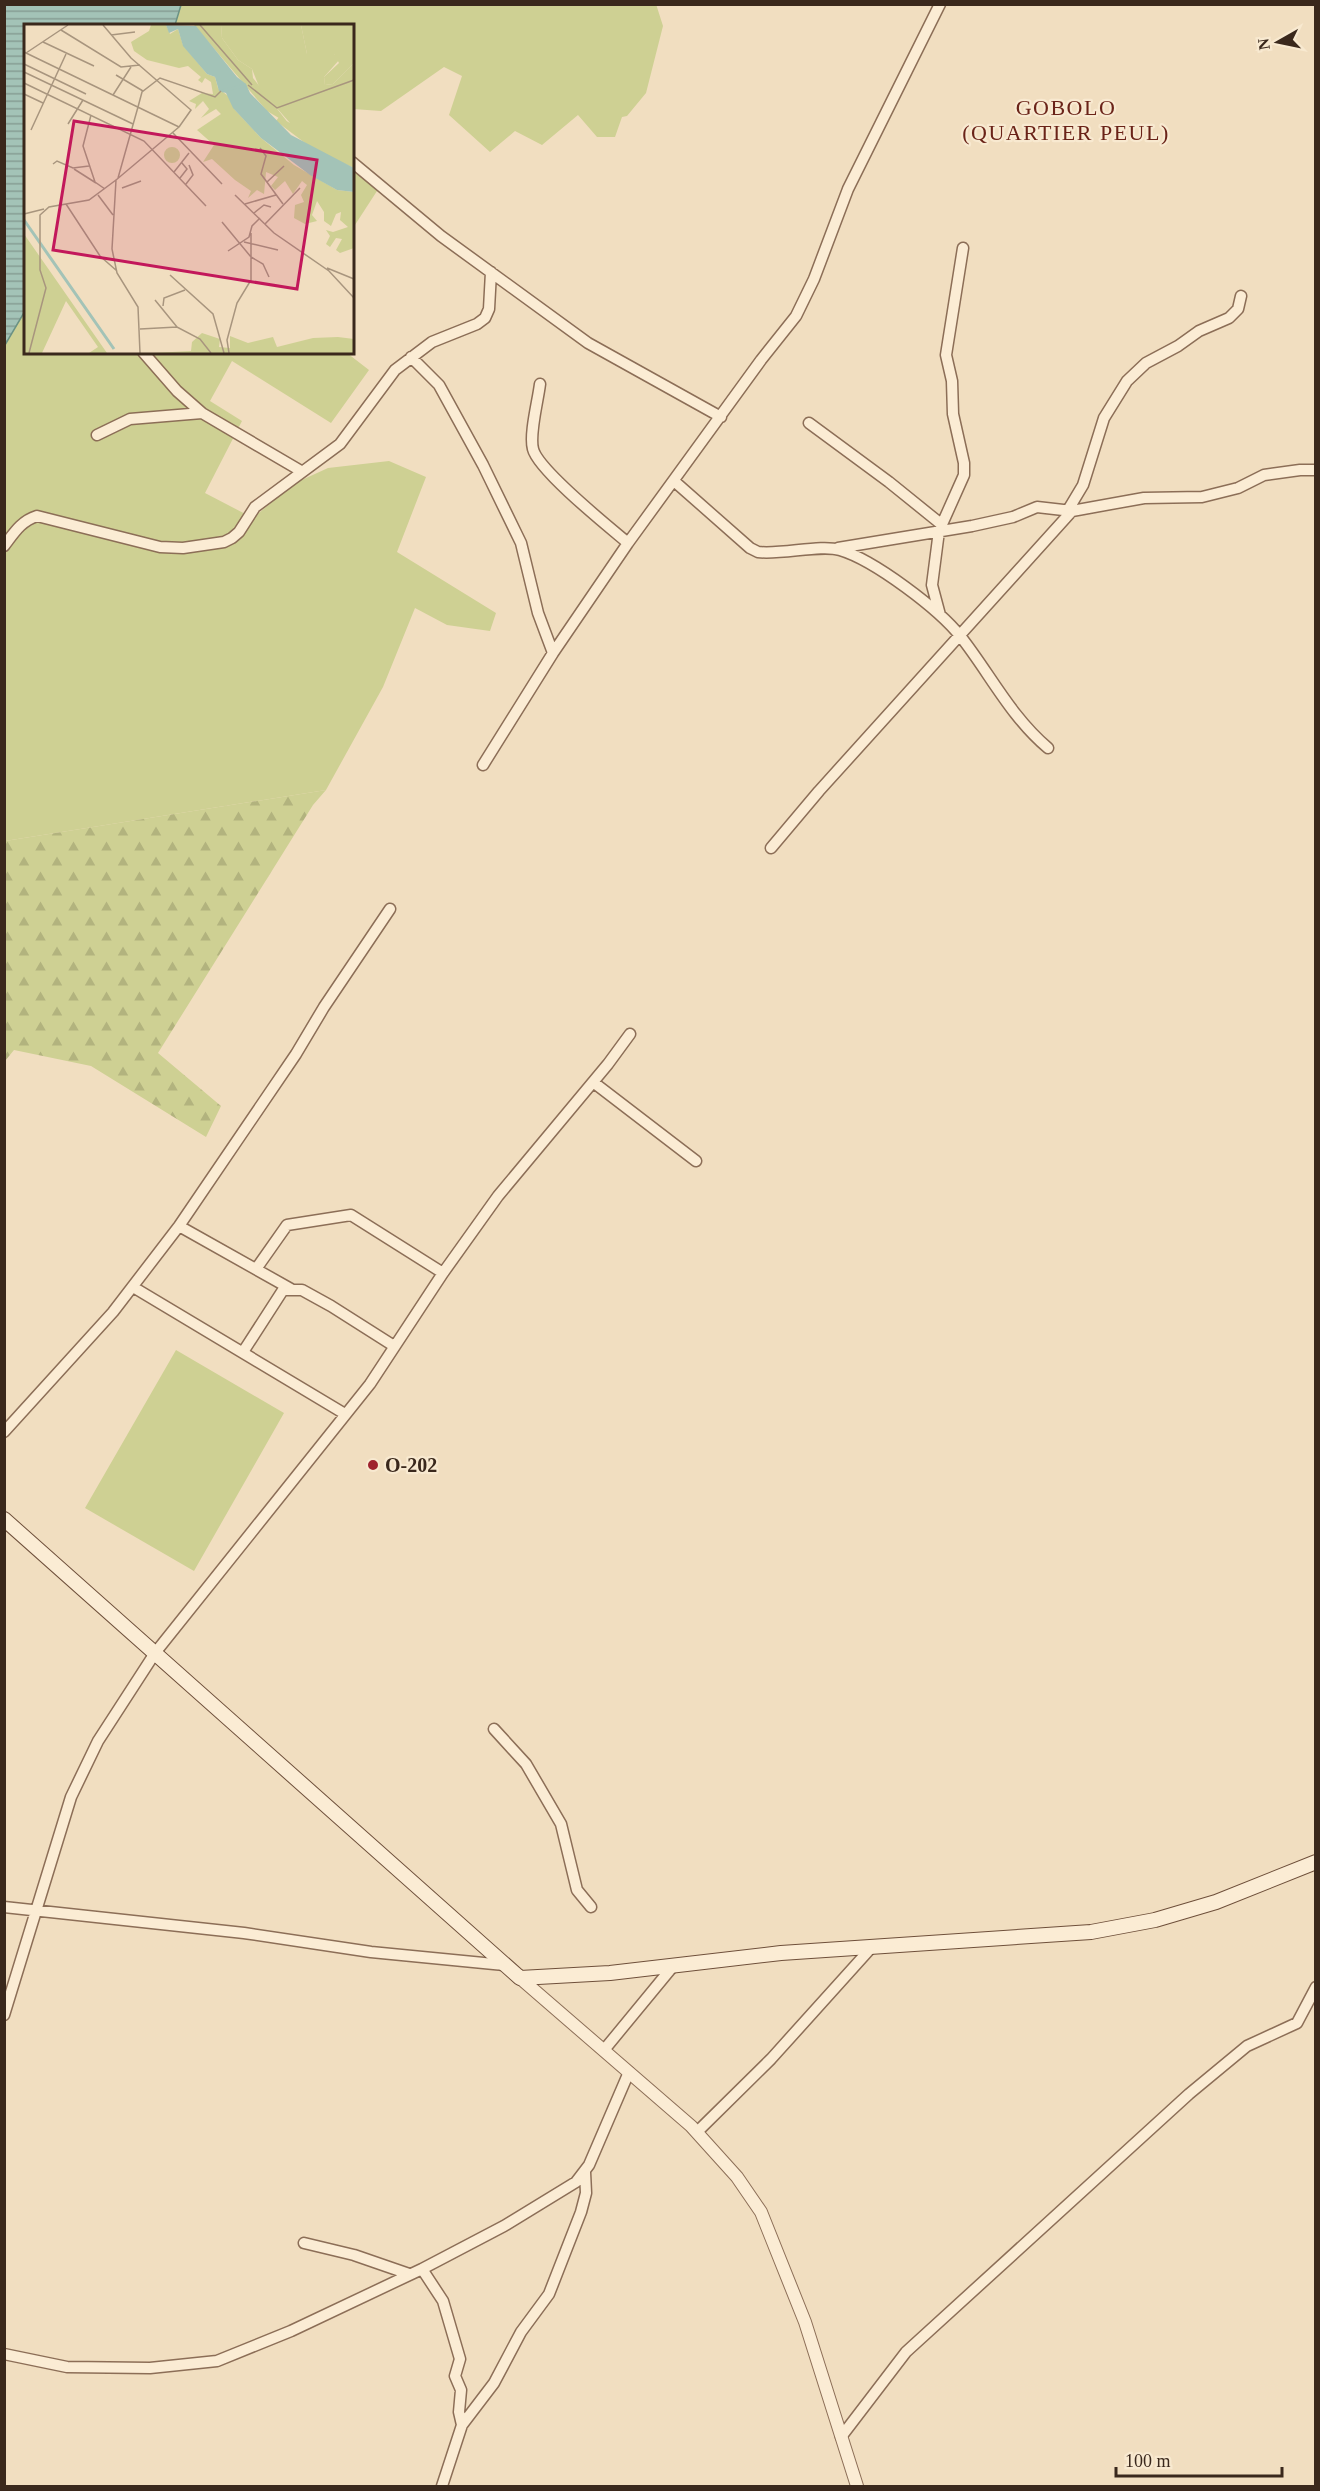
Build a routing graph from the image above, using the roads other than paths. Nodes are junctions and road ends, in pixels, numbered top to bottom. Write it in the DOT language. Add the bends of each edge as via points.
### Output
graph roads {
  1 [pos="940,4"];
  2 [pos="354,164"];
  3 [pos="963,248"];
  4 [pos="491,272"];
  5 [pos="1241,296"];
  6 [pos="145,354"];
  7 [pos="411,357"];
  8 [pos="540,384"];
  9 [pos="201,413"];
  10 [pos="721,417"];
  11 [pos="809,423"];
  12 [pos="97,435"];
  13 [pos="1316,470"];
  14 [pos="301,471"];
  15 [pos="674,481"];
  16 [pos="1070,511"];
  17 [pos="940,528"];
  18 [pos="628,543"];
  19 [pos="4,546"];
  20 [pos="838,549"];
  21 [pos="940,615"];
  22 [pos="960,635"];
  23 [pos="553,653"];
  24 [pos="1048,748"];
  25 [pos="483,765"];
  26 [pos="771,848"];
  27 [pos="390,909"];
  28 [pos="630,1034"];
  29 [pos="592,1082"];
  30 [pos="696,1161"];
  31 [pos="179,1226"];
  32 [pos="256,1269"];
  33 [pos="443,1273"];
  34 [pos="134,1287"];
  35 [pos="292,1290"];
  36 [pos="394,1346"];
  37 [pos="243,1352"];
  38 [pos="345,1414"];
  39 [pos="4,1432"];
  40 [pos="4,1520"];
  41 [pos="155,1653"];
  42 [pos="494,1729"];
  43 [pos="1316,1862"];
  44 [pos="4,1907"];
  45 [pos="591,1907"];
  46 [pos="35,1912"];
  47 [pos="871,1948"];
  48 [pos="504,1965"];
  49 [pos="674,1965"];
  50 [pos="520,1978"];
  51 [pos="1316,1987"];
  52 [pos="4,2015"];
  53 [pos="604,2050"];
  54 [pos="629,2072"];
  55 [pos="697,2132"];
  56 [pos="585,2172"];
  57 [pos="304,2243"];
  58 [pos="422,2270"];
  59 [pos="409,2274"];
  60 [pos="4,2354"];
  61 [pos="462,2425"];
  62 [pos="841,2437"];
  63 [pos="442,2487"];
  64 [pos="857,2487"];
  1 -- 10 [label="street" via="848,189 796,316"];
  2 -- 4 [label="street"];
  3 -- 17 [label="street" via="946,355 964,476"];
  4 -- 7 [label="street" via="485,318 432,342"];
  4 -- 10 [label="street" via="588,343"];
  5 -- 16 [label="street" via="1238,309 1229,318 1152,359 1126,381 1104,418 1083,485"];
  6 -- 9 [label="street"];
  7 -- 14 [label="street" via="389,376 340,444"];
  7 -- 23 [label="street" via="439,385 516,533"];
  8 -- 18 [label="street" via="532,444 535,456 580,503"];
  9 -- 12 [label="street" via="130,419"];
  9 -- 14 [label="street"];
  10 -- 15 [label="street"];
  11 -- 17 [label="street" via="889,482"];
  13 -- 16 [label="street" via="1264,476 1238,488 1202,497 1144,498"];
  14 -- 19 [label="street" via="255,507 239,532 224,542 160,547 37,516 26,519"];
  15 -- 18 [label="street"];
  15 -- 20 [label="street" via="758,552"];
  16 -- 17 [label="street" via="1037,507 1013,517"];
  16 -- 22 [label="street"];
  17 -- 20 [label="street"];
  17 -- 21 [label="street" via="932,585"];
  18 -- 23 [label="street"];
  20 -- 21 [label="street" via="872,563"];
  21 -- 22 [label="street"];
  22 -- 24 [label="street" via="1018,719"];
  22 -- 26 [label="street"];
  23 -- 25 [label="street"];
  27 -- 31 [label="street"];
  28 -- 29 [label="street"];
  29 -- 30 [label="street"];
  29 -- 33 [label="street" via="498,1196"];
  31 -- 32 [label="street"];
  31 -- 34 [label="street"];
  32 -- 33 [label="street" via="287,1225 351,1215"];
  32 -- 35 [label="street"];
  33 -- 36 [label="street"];
  34 -- 37 [label="street"];
  34 -- 39 [label="street"];
  35 -- 36 [label="street" via="302,1290"];
  35 -- 37 [label="street" via="282,1290"];
  36 -- 38 [label="street"];
  37 -- 38 [label="street"];
  38 -- 41 [label="street"];
  40 -- 41 [label="main road"];
  41 -- 46 [label="street" via="86,1763 59,1832"];
  41 -- 48 [label="main road"];
  42 -- 45 [label="street" via="526,1764 561,1824 577,1890"];
  43 -- 47 [label="main road" via="1216,1902 1155,1920 1083,1932"];
  44 -- 46 [label="street"];
  46 -- 48 [label="street"];
  46 -- 52 [label="street"];
  47 -- 49 [label="main road"];
  47 -- 55 [label="street" via="771,2059"];
  48 -- 50 [label="main road"];
  49 -- 50 [label="main road"];
  49 -- 53 [label="street"];
  50 -- 53 [label="street"];
  51 -- 62 [label="street" via="1297,2023 1247,2046 1189,2094 906,2352"];
  53 -- 54 [label="street"];
  54 -- 55 [label="street"];
  54 -- 56 [label="street"];
  55 -- 62 [label="street" via="737,2177 766,2221 805,2322"];
  56 -- 58 [label="street" via="576,2182 504,2226"];
  56 -- 61 [label="street" via="586,2193 581,2212 549,2294 521,2332 489,2391"];
  57 -- 59 [label="street"];
  58 -- 59 [label="street"];
  58 -- 61 [label="street" via="443,2301 459,2355 455,2376 461,2390"];
  59 -- 60 [label="street" via="291,2331 217,2361 141,2368 67,2367"];
  61 -- 63 [label="street"];
  62 -- 64 [label="street"];
}
